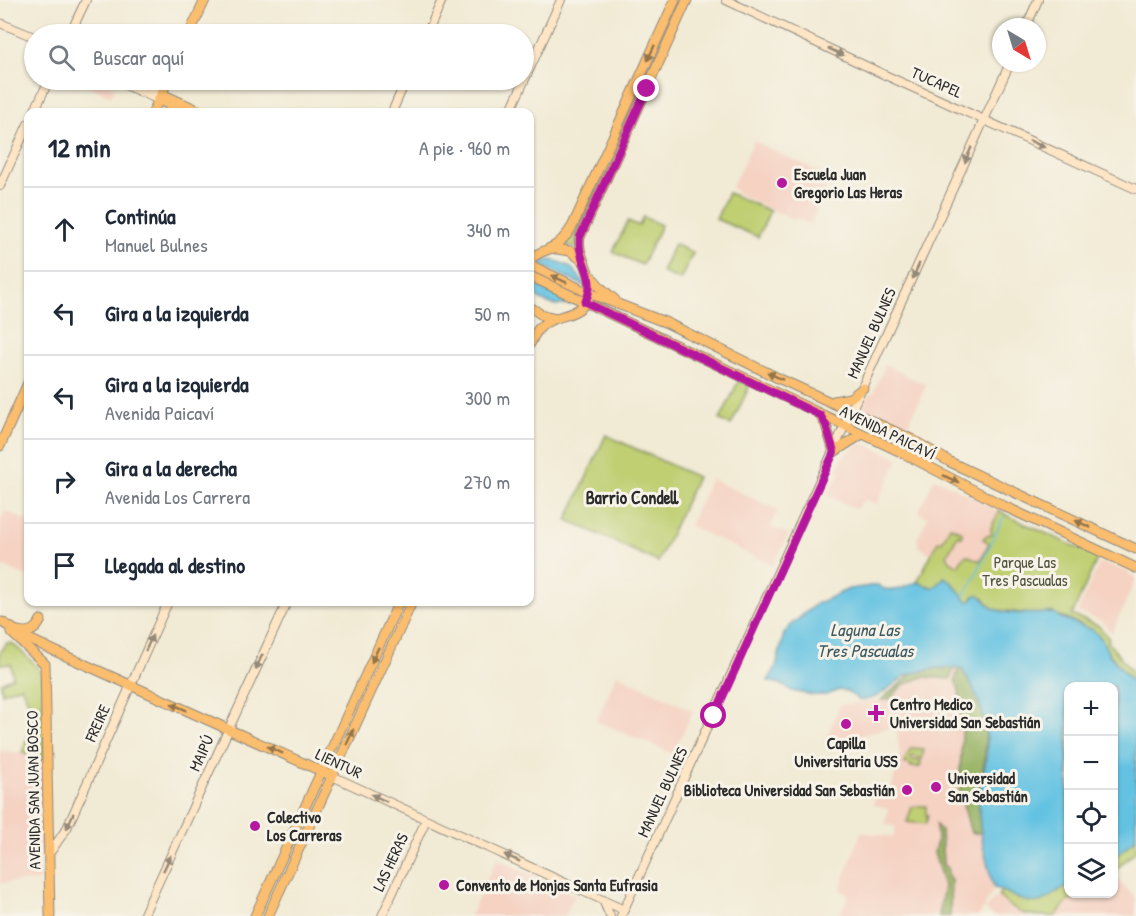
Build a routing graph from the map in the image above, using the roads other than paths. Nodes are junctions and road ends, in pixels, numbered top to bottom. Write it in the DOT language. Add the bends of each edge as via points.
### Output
graph roads {
  1 [pos="86,0"];
  2 [pos="205,0"];
  3 [pos="442,0"];
  4 [pos="561,0"];
  5 [pos="675,0"];
  6 [pos="687,0"];
  7 [pos="726,0"];
  8 [pos="1038,0"];
  9 [pos="1030,18"];
  10 [pos="0,23"];
  11 [pos="75,24"];
  12 [pos="194,24"];
  13 [pos="431,24"];
  14 [pos="24,33"];
  15 [pos="534,59"];
  16 [pos="1006,72"];
  17 [pos="44,90"];
  18 [pos="141,90"];
  19 [pos="148,90"];
  20 [pos="163,90"];
  21 [pos="402,90"];
  22 [pos="520,90"];
  23 [pos="160,97"];
  24 [pos="36,108"];
  25 [pos="155,108"];
  26 [pos="178,108"];
  27 [pos="191,108"];
  28 [pos="394,108"];
  29 [pos="512,108"];
  30 [pos="984,120"];
  31 [pos="24,133"];
  32 [pos="0,186"];
  33 [pos="1136,189"];
  34 [pos="550,248"];
  35 [pos="534,256"];
  36 [pos="534,267"];
  37 [pos="586,267"];
  38 [pos="534,278"];
  39 [pos="587,298"];
  40 [pos="633,309"];
  41 [pos="534,310"];
  42 [pos="559,318"];
  43 [pos="534,338"];
  44 [pos="863,388"];
  45 [pos="24,392"];
  46 [pos="828,400"];
  47 [pos="852,411"];
  48 [pos="820,415"];
  49 [pos="845,426"];
  50 [pos="862,434"];
  51 [pos="0,446"];
  52 [pos="834,452"];
  53 [pos="1136,549"];
  54 [pos="1136,567"];
  55 [pos="166,606"];
  56 [pos="285,606"];
  57 [pos="397,606"];
  58 [pos="410,606"];
  59 [pos="41,620"];
  60 [pos="1,621"];
  61 [pos="15,630"];
  62 [pos="130,685"];
  63 [pos="228,729"];
  64 [pos="321,771"];
  65 [pos="332,776"];
  66 [pos="426,820"];
  67 [pos="49,854"];
  68 [pos="603,900"];
  69 [pos="623,913"];
  70 [pos="50,916"];
  71 [pos="142,916"];
  72 [pos="255,916"];
  73 [pos="268,916"];
  74 [pos="382,916"];
  75 [pos="610,916"];
  1 -- 11 [label="main road"];
  2 -- 12 [label="main road"];
  3 -- 13 [label="main road"];
  4 -- 15 [label="main road"];
  5 -- 34 [label="main road, one-way" via="572,227"];
  6 -- 37 [label="main road" via="580,237"];
  7 -- 30 [label="main road, TUCAPEL, one-way"];
  8 -- 9 [label="main road"];
  10 -- 14 [label="main road"];
  16 -- 30 [label="main road, MANUEL BULNES"];
  17 -- 24 [label="main road"];
  18 -- 23 [label="main road"];
  19 -- 23 [label="main road"];
  20 -- 23 [label="main road"];
  21 -- 28 [label="main road"];
  22 -- 29 [label="main road"];
  23 -- 25 [label="main road"];
  23 -- 26 [label="main road"];
  23 -- 27 [label="main road"];
  30 -- 33 [label="main road, TUCAPEL, one-way"];
  30 -- 44 [label="main road, MANUEL BULNES, one-way"];
  31 -- 32 [label="main road"];
  34 -- 35 [label="main road"];
  34 -- 37 [label="main road" via="570,251"];
  39 -- 36 [label="main road, AVENIDA PAICAVÍ, one-way"];
  37 -- 39 [label="main road" via="590,281"];
  37 -- 40 [label="main road" via="605,292"];
  38 -- 39 [label="main road, AVENIDA PAICAVÍ"];
  39 -- 40 [label="main road, AVENIDA PAICAVÍ"];
  39 -- 42 [label="main road" via="575,312"];
  39 -- 48 [label="main road, AVENIDA PAICAVÍ"];
  46 -- 40 [label="main road, AVENIDA PAICAVÍ, one-way"];
  41 -- 42 [label="main road"];
  42 -- 43 [label="main road" via="542,325"];
  44 -- 46 [label="main road" via="846,400"];
  44 -- 47 [label="main road, MANUEL BULNES"];
  45 -- 51 [label="main road"];
  46 -- 47 [label="main road, AVENIDA PAICAVÍ"];
  47 -- 49 [label="main road, MANUEL BULNES"];
  53 -- 47 [label="main road, AVENIDA PAICAVÍ, one-way" via="950,462"];
  48 -- 49 [label="main road, AVENIDA PAICAVÍ"];
  48 -- 52 [label="main road"];
  49 -- 50 [label="main road, AVENIDA PAICAVÍ"];
  49 -- 52 [label="main road, MANUEL BULNES"];
  50 -- 52 [label="main road"];
  50 -- 54 [label="main road, AVENIDA PAICAVÍ, one-way" via="1022,515"];
  52 -- 69 [label="main road, MANUEL BULNES"];
  62 -- 55 [label="main road, FREIRE, one-way"];
  56 -- 63 [label="main road, MAIPÚ, one-way"];
  57 -- 64 [label="main road, one-way"];
  65 -- 58 [label="main road, one-way"];
  59 -- 61 [label="main road" via="31,632"];
  60 -- 61 [label="main road, LIENTUR"];
  60 -- 67 [label="main road, AVENIDA SAN JUAN BOSCO" via="45,664"];
  61 -- 62 [label="main road, LIENTUR"];
  63 -- 62 [label="main road, LIENTUR, one-way"];
  62 -- 67 [label="main road, FREIRE, one-way" via="67,828"];
  64 -- 63 [label="main road, LIENTUR, one-way"];
  71 -- 63 [label="main road, MAIPÚ, one-way"];
  64 -- 65 [label="main road, LIENTUR"];
  64 -- 72 [label="main road"];
  66 -- 65 [label="main road, LIENTUR, one-way"];
  65 -- 73 [label="main road"];
  68 -- 66 [label="main road, LIENTUR, one-way"];
  66 -- 74 [label="main road, LAS HERAS"];
  67 -- 70 [label="main road, AVENIDA SAN JUAN BOSCO"];
  68 -- 69 [label="main road, LIENTUR"];
  68 -- 75 [label="main road"];
}
